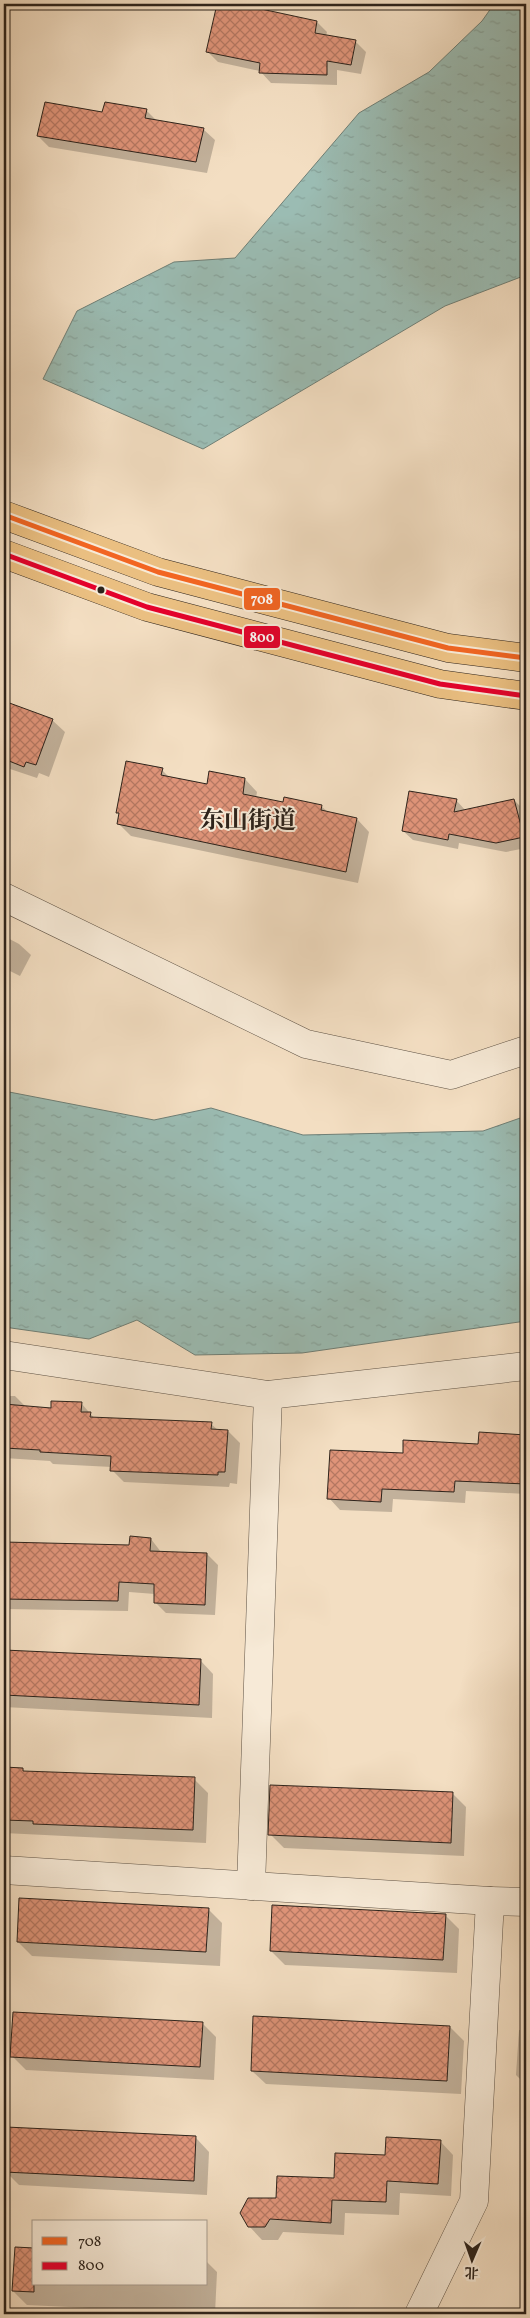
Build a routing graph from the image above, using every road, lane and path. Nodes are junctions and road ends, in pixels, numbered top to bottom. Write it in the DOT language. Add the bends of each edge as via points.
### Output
graph roads {
  1 [pos="4,515"];
  2 [pos="4,554"];
  3 [pos="526,658"];
  4 [pos="526,696"];
  5 [pos="4,897"];
  6 [pos="526,1050"];
  7 [pos="4,1355"];
  8 [pos="526,1366"];
  9 [pos="268,1395"];
  10 [pos="4,1870"];
  11 [pos="251,1886"];
  12 [pos="490,1901"];
  13 [pos="526,1902"];
  14 [pos="419,2314"];
  1 -- 3 [label="main road" via="158,572 448,648"];
  2 -- 4 [label="main road" via="147,606 440,684"];
  5 -- 6 [label="street" via="306,1044 451,1075"];
  7 -- 9 [label="street"];
  8 -- 9 [label="street"];
  9 -- 11 [label="street"];
  10 -- 11 [label="street"];
  11 -- 12 [label="street"];
  12 -- 13 [label="street"];
  12 -- 14 [label="street" via="474,2201"];
}
